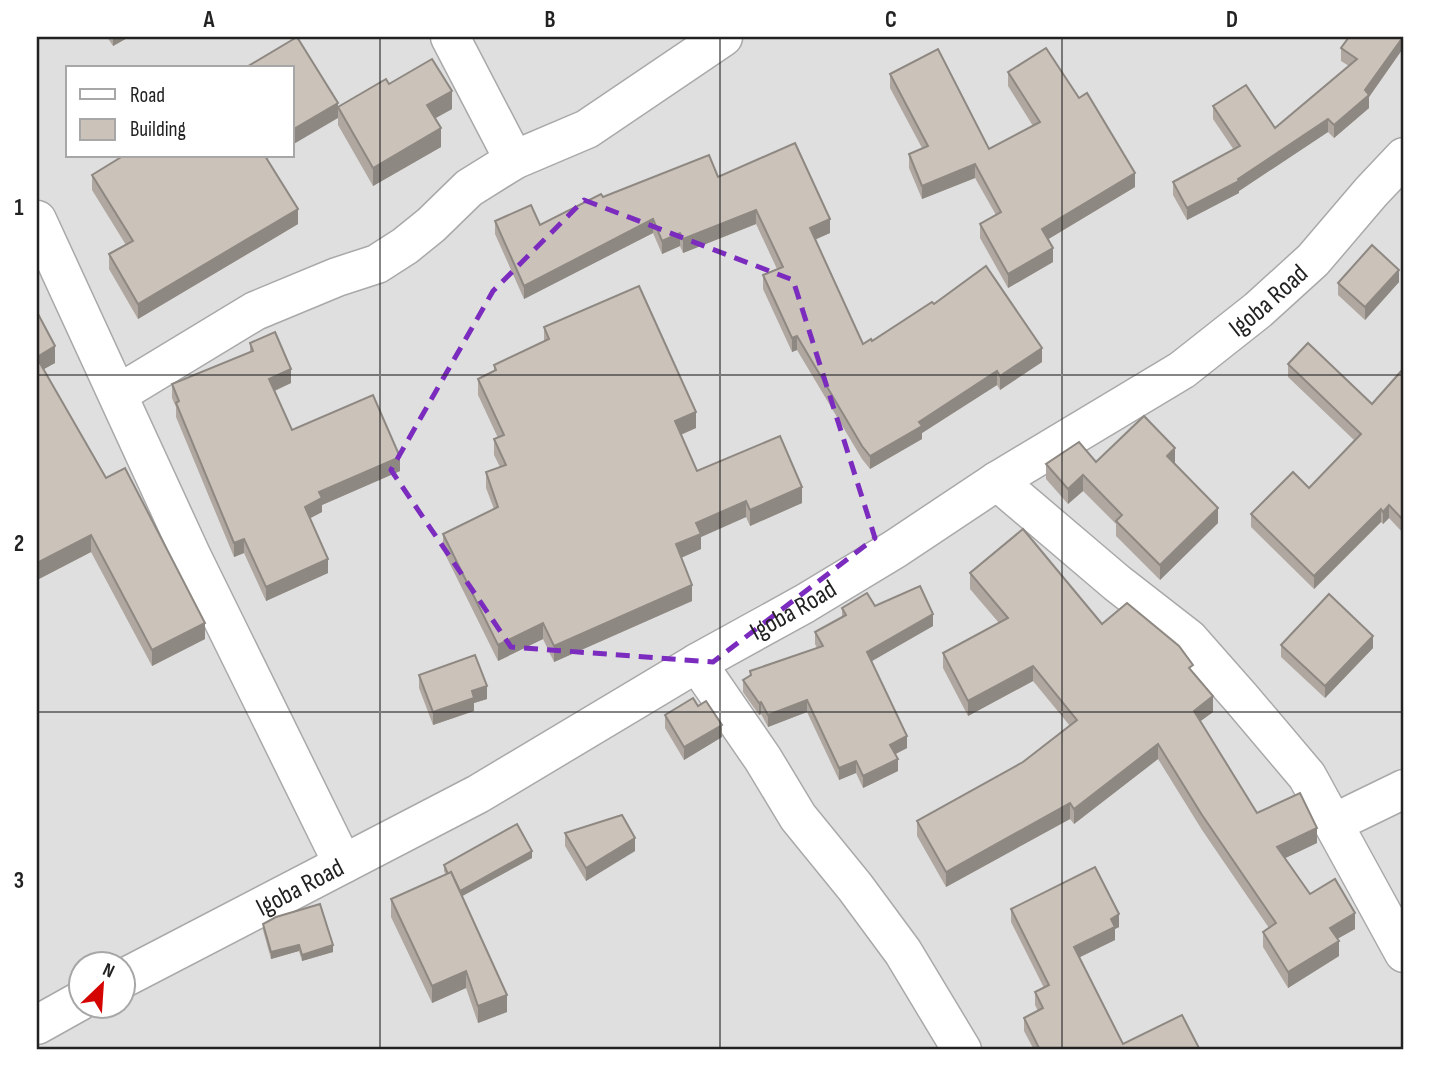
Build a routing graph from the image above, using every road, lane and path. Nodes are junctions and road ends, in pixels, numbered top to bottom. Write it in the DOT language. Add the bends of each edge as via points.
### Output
graph roads {
  1 [pos="450,37"];
  2 [pos="723,37"];
  3 [pos="1404,157"];
  4 [pos="514,160"];
  5 [pos="37,220"];
  6 [pos="118,394"];
  7 [pos="996,481"];
  8 [pos="697,663"];
  9 [pos="1404,789"];
  10 [pos="1334,823"];
  11 [pos="343,864"];
  12 [pos="1404,953"];
  13 [pos="136,971"];
  14 [pos="66,1009"];
  15 [pos="37,1025"];
  16 [pos="962,1050"];
  1 -- 4 [label="street"];
  2 -- 4 [label="street" via="587,129"];
  3 -- 7 [label="street, Igoba Road" via="1313,260 1258,310 1182,370"];
  4 -- 6 [label="street" via="469,188 431,225 377,264 255,311"];
  5 -- 6 [label="street"];
  6 -- 11 [label="street" via="198,570"];
  7 -- 8 [label="street, Igoba Road" via="895,549"];
  7 -- 10 [label="street" via="1189,639 1307,776"];
  8 -- 11 [label="street, Igoba Road" via="478,794"];
  8 -- 16 [label="street" via="797,817 903,952"];
  9 -- 10 [label="street"];
  10 -- 12 [label="street"];
  11 -- 13 [label="street, Igoba Road"];
  14 -- 15 [label="street"];
}
